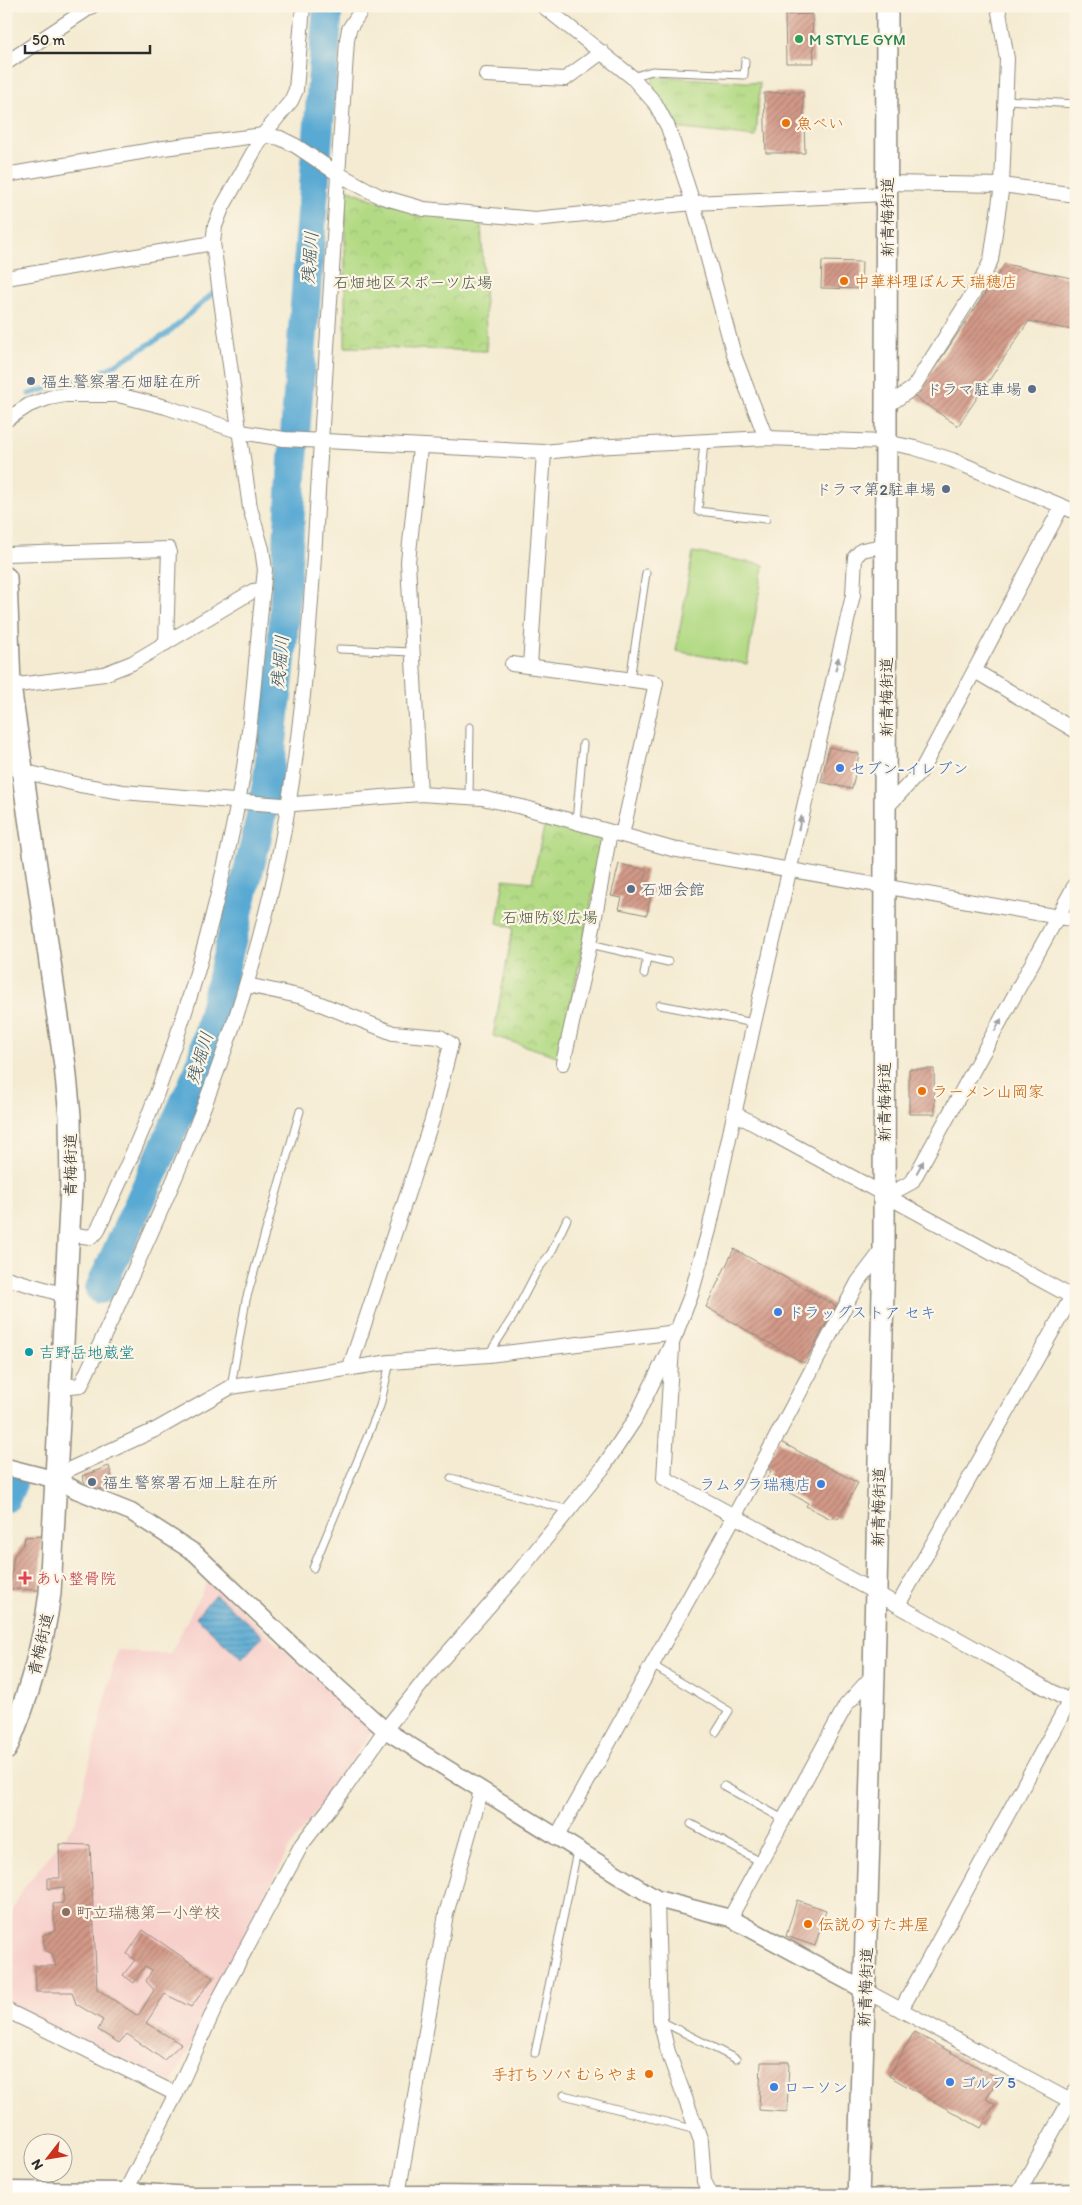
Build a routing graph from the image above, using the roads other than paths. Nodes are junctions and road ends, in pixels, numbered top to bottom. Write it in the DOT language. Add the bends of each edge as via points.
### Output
graph roads {
  1 [pos="92,6"];
  2 [pos="303,6"];
  3 [pos="364,6"];
  4 [pos="543,6"];
  5 [pos="887,6"];
  6 [pos="998,6"];
  7 [pos="602,52"];
  8 [pos="744,61"];
  9 [pos="6,63"];
  10 [pos="486,75"];
  11 [pos="632,77"];
  12 [pos="1006,100"];
  13 [pos="1076,104"];
  14 [pos="263,135"];
  15 [pos="336,173"];
  16 [pos="6,175"];
  17 [pos="1002,185"];
  18 [pos="887,188"];
  19 [pos="1076,195"];
  20 [pos="693,203"];
  21 [pos="213,242"];
  22 [pos="6,278"];
  23 [pos="887,406"];
  24 [pos="6,420"];
  25 [pos="241,432"];
  26 [pos="766,438"];
  27 [pos="704,440"];
  28 [pos="317,441"];
  29 [pos="886,442"];
  30 [pos="420,448"];
  31 [pos="544,452"];
  32 [pos="1062,506"];
  33 [pos="1076,512"];
  34 [pos="766,518"];
  35 [pos="886,545"];
  36 [pos="6,554"];
  37 [pos="646,573"];
  38 [pos="6,578"];
  39 [pos="263,590"];
  40 [pos="166,643"];
  41 [pos="340,649"];
  42 [pos="412,652"];
  43 [pos="512,664"];
  44 [pos="530,666"];
  45 [pos="975,671"];
  46 [pos="630,680"];
  47 [pos="10,686"];
  48 [pos="470,728"];
  49 [pos="1076,731"];
  50 [pos="12,738"];
  51 [pos="583,744"];
  52 [pos="22,771"];
  53 [pos="420,794"];
  54 [pos="469,797"];
  55 [pos="240,801"];
  56 [pos="285,805"];
  57 [pos="885,809"];
  58 [pos="576,822"];
  59 [pos="616,834"];
  60 [pos="789,870"];
  61 [pos="1076,883"];
  62 [pos="885,888"];
  63 [pos="1058,916"];
  64 [pos="1076,920"];
  65 [pos="590,944"];
  66 [pos="648,957"];
  67 [pos="668,962"];
  68 [pos="644,974"];
  69 [pos="247,985"];
  70 [pos="660,1005"];
  71 [pos="754,1022"];
  72 [pos="563,1063"];
  73 [pos="300,1111"];
  74 [pos="736,1114"];
  75 [pos="884,1196"];
  76 [pos="567,1219"];
  77 [pos="68,1234"];
  78 [pos="884,1248"];
  79 [pos="6,1278"];
  80 [pos="65,1295"];
  81 [pos="1074,1295"];
  82 [pos="674,1337"];
  83 [pos="488,1355"];
  84 [pos="390,1362"];
  85 [pos="350,1367"];
  86 [pos="61,1387"];
  87 [pos="231,1387"];
  88 [pos="6,1467"];
  89 [pos="451,1478"];
  90 [pos="57,1480"];
  91 [pos="569,1510"];
  92 [pos="734,1515"];
  93 [pos="314,1568"];
  94 [pos="876,1593"];
  95 [pos="898,1606"];
  96 [pos="652,1665"];
  97 [pos="874,1674"];
  98 [pos="1074,1699"];
  99 [pos="385,1730"];
  100 [pos="716,1732"];
  101 [pos="6,1749"];
  102 [pos="724,1786"];
  103 [pos="481,1791"];
  104 [pos="783,1819"];
  105 [pos="692,1824"];
  106 [pos="556,1838"];
  107 [pos="577,1851"];
  108 [pos="759,1861"];
  109 [pos="657,1899"];
  110 [pos="730,1918"];
  111 [pos="864,1990"];
  112 [pos="6,2010"];
  113 [pos="902,2010"];
  114 [pos="660,2020"];
  115 [pos="535,2053"];
  116 [pos="736,2059"];
  117 [pos="176,2094"];
  118 [pos="564,2095"];
  119 [pos="1074,2098"];
  120 [pos="697,2131"];
  121 [pos="6,2190"];
  122 [pos="1076,2192"];
  123 [pos="124,2195"];
  124 [pos="398,2195"];
  125 [pos="428,2196"];
  126 [pos="1017,2196"];
  127 [pos="192,2197"];
  128 [pos="713,2198"];
  129 [pos="858,2199"];
  1 -- 9 [label="street"];
  2 -- 14 [label="street" via="296,90"];
  3 -- 15 [label="street" via="349,29 347,40"];
  4 -- 7 [label="street"];
  5 -- 18 [label="main road, 新青梅街道"];
  6 -- 12 [label="street" via="1007,59"];
  7 -- 10 [label="street" via="565,79"];
  7 -- 11 [label="street"];
  8 -- 11 [label="lane" via="744,75 652,70"];
  11 -- 20 [label="street" via="656,103 668,127"];
  12 -- 13 [label="lane"];
  12 -- 17 [label="street"];
  14 -- 15 [label="street" via="280,138 296,146"];
  14 -- 16 [label="street"];
  14 -- 21 [label="street" via="218,216"];
  15 -- 20 [label="street" via="379,196 424,209 535,219"];
  15 -- 28 [label="street"];
  17 -- 18 [label="street"];
  17 -- 19 [label="street"];
  17 -- 23 [label="street" via="996,238 982,280 912,388"];
  18 -- 20 [label="street"];
  18 -- 23 [label="main road, 新青梅街道"];
  20 -- 26 [label="street" via="734,355"];
  21 -- 22 [label="street"];
  21 -- 25 [label="street"];
  23 -- 29 [label="main road, 新青梅街道"];
  24 -- 25 [label="street" via="29,405 50,398 118,395"];
  25 -- 28 [label="street"];
  25 -- 39 [label="street" via="250,508 265,570"];
  26 -- 27 [label="street"];
  26 -- 29 [label="street"];
  27 -- 31 [label="street"];
  27 -- 34 [label="lane" via="698,511"];
  28 -- 30 [label="street"];
  28 -- 56 [label="street" via="302,718"];
  29 -- 32 [label="street" via="952,460"];
  29 -- 35 [label="main road, 新青梅街道"];
  30 -- 31 [label="street"];
  30 -- 42 [label="street" via="408,562"];
  31 -- 44 [label="street"];
  32 -- 33 [label="street"];
  32 -- 45 [label="street"];
  35 -- 57 [label="main road, 新青梅街道"];
  60 -- 35 [label="street, one-way" via="853,595 855,557 862,550"];
  36 -- 40 [label="street" via="169,549"];
  37 -- 46 [label="lane"];
  38 -- 47 [label="main road, 青梅街道"];
  39 -- 40 [label="street" via="253,591"];
  39 -- 55 [label="street"];
  40 -- 47 [label="street" via="132,664 104,674"];
  41 -- 42 [label="lane"];
  42 -- 53 [label="street"];
  43 -- 44 [label="street"];
  44 -- 46 [label="street"];
  45 -- 49 [label="street"];
  45 -- 57 [label="street" via="922,770"];
  46 -- 59 [label="street" via="656,683"];
  47 -- 50 [label="main road, 青梅街道"];
  48 -- 54 [label="lane"];
  50 -- 52 [label="main road, 青梅街道"];
  51 -- 58 [label="lane"];
  52 -- 55 [label="street" via="123,792"];
  52 -- 77 [label="main road, 青梅街道" via="68,1090 71,1144"];
  53 -- 54 [label="street"];
  53 -- 56 [label="street"];
  54 -- 58 [label="street"];
  55 -- 56 [label="street"];
  55 -- 77 [label="street" via="197,974 147,1118 97,1232 90,1237"];
  56 -- 69 [label="street" via="267,910"];
  57 -- 62 [label="main road, 新青梅街道"];
  58 -- 59 [label="street"];
  59 -- 60 [label="street" via="672,849"];
  59 -- 65 [label="street"];
  60 -- 62 [label="street"];
  60 -- 71 [label="street"];
  61 -- 63 [label="street"];
  62 -- 63 [label="street"];
  62 -- 75 [label="main road, 新青梅街道"];
  63 -- 64 [label="street"];
  75 -- 63 [label="street, one-way" via="912,1182"];
  65 -- 66 [label="lane"];
  65 -- 72 [label="street"];
  66 -- 67 [label="lane"];
  66 -- 68 [label="lane"];
  69 -- 85 [label="street" via="303,997 393,1033 440,1037 451,1044 432,1120"];
  69 -- 86 [label="street" via="199,1124 120,1302 81,1385"];
  70 -- 71 [label="lane"];
  71 -- 74 [label="street"];
  73 -- 87 [label="lane" via="246,1300"];
  74 -- 75 [label="street"];
  74 -- 82 [label="street" via="692,1294"];
  75 -- 78 [label="main road, 新青梅街道"];
  75 -- 81 [label="street"];
  76 -- 83 [label="lane" via="551,1253 538,1269"];
  77 -- 80 [label="main road, 青梅街道"];
  78 -- 92 [label="street" via="858,1282"];
  78 -- 94 [label="main road, 新青梅街道"];
  79 -- 80 [label="street"];
  80 -- 86 [label="main road, 青梅街道"];
  81 -- 95 [label="street"];
  82 -- 83 [label="street"];
  82 -- 91 [label="street" via="624,1438"];
  82 -- 92 [label="street" via="664,1478"];
  83 -- 84 [label="street"];
  84 -- 85 [label="street"];
  84 -- 93 [label="lane" via="380,1406"];
  85 -- 87 [label="street"];
  86 -- 90 [label="main road, 青梅街道"];
  87 -- 90 [label="street" via="157,1429 70,1469"];
  88 -- 90 [label="street"];
  89 -- 91 [label="lane"];
  90 -- 99 [label="street" via="149,1521 195,1553"];
  90 -- 101 [label="main road, 青梅街道" via="50,1593 43,1637 29,1691"];
  91 -- 99 [label="street" via="518,1574 430,1672"];
  92 -- 94 [label="street"];
  92 -- 96 [label="street"];
  94 -- 95 [label="street"];
  94 -- 97 [label="main road, 新青梅街道"];
  95 -- 98 [label="street"];
  96 -- 100 [label="lane" via="729,1711"];
  96 -- 106 [label="street"];
  97 -- 104 [label="street" via="846,1705"];
  97 -- 111 [label="main road, 新青梅街道"];
  98 -- 113 [label="street"];
  99 -- 103 [label="street"];
  99 -- 117 [label="street" via="302,1844 219,1999"];
  102 -- 104 [label="lane"];
  103 -- 106 [label="street"];
  103 -- 124 [label="street" via="446,1914"];
  104 -- 108 [label="street"];
  105 -- 108 [label="lane"];
  106 -- 107 [label="street"];
  107 -- 109 [label="street"];
  107 -- 115 [label="lane"];
  108 -- 110 [label="street"];
  109 -- 110 [label="street"];
  109 -- 114 [label="street"];
  110 -- 111 [label="street"];
  111 -- 113 [label="street"];
  111 -- 129 [label="main road, 新青梅街道"];
  112 -- 117 [label="street"];
  113 -- 119 [label="street"];
  114 -- 116 [label="lane"];
  114 -- 120 [label="street" via="668,2052"];
  117 -- 123 [label="street"];
  118 -- 120 [label="lane"];
  119 -- 126 [label="street"];
  120 -- 128 [label="street" via="704,2181"];
  121 -- 123 [label="street"];
  122 -- 126 [label="street"];
  123 -- 127 [label="street"];
  124 -- 125 [label="street"];
  124 -- 127 [label="street"];
  125 -- 128 [label="street"];
  126 -- 129 [label="street"];
  128 -- 129 [label="street"];
}
